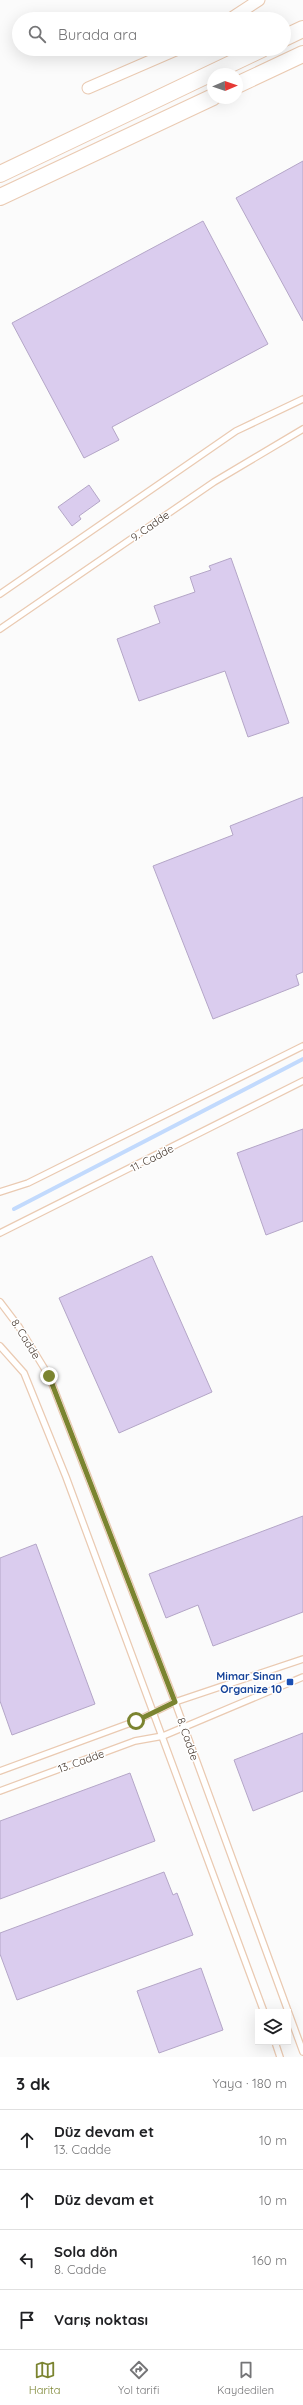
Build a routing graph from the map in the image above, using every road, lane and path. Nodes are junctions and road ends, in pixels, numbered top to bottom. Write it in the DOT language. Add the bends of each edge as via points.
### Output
graph roads {
  1 [pos="259,0"];
  2 [pos="241,12"];
  3 [pos="303,29"];
  4 [pos="291,35"];
  5 [pos="303,54"];
  6 [pos="162,56"];
  7 [pos="247,56"];
  8 [pos="243,83"];
  9 [pos="88,88"];
  10 [pos="207,100"];
  11 [pos="0,174"];
  12 [pos="0,197"];
  13 [pos="303,399"];
  14 [pos="303,429"];
  15 [pos="0,594"];
  16 [pos="0,629"];
  17 [pos="303,1046"];
  18 [pos="303,1081"];
  19 [pos="0,1192"];
  20 [pos="0,1233"];
  21 [pos="0,1302"];
  22 [pos="0,1346"];
  23 [pos="303,1659"];
  24 [pos="303,1677"];
  25 [pos="175,1702"];
  26 [pos="154,1711"];
  27 [pos="184,1727"];
  28 [pos="163,1736"];
  29 [pos="0,1771"];
  30 [pos="0,1791"];
  31 [pos="263,2009"];
  32 [pos="276,2045"];
  33 [pos="303,2052"];
  34 [pos="280,2057"];
  1 -- 2 [label="street"];
  3 -- 4 [label="street"];
  5 -- 8 [label="street"];
  6 -- 9 [label="street"];
  7 -- 11 [label="street"];
  10 -- 12 [label="street"];
  13 -- 15 [label="lane" via="236,431"];
  14 -- 16 [label="lane, 9. Cadde" via="214,482"];
  17 -- 19 [label="lane" via="28,1183"];
  18 -- 20 [label="lane, 11. Cadde"];
  21 -- 25 [label="lane, 8. Cadde" via="19,1327 49,1376"];
  22 -- 26 [label="lane, 8. Cadde" via="24,1373"];
  23 -- 25 [label="lane"];
  24 -- 27 [label="lane"];
  25 -- 26 [label="lane, 13. Cadde"];
  25 -- 27 [label="lane, 8. Cadde"];
  26 -- 28 [label="lane, 8. Cadde"];
  26 -- 29 [label="lane, 13. Cadde" via="136,1721"];
  27 -- 28 [label="lane, 13. Cadde"];
  27 -- 33 [label="lane, 8. Cadde"];
  28 -- 30 [label="lane, 13. Cadde" via="135,1741"];
  28 -- 31 [label="lane, 8. Cadde"];
  32 -- 34 [label="lane"];
}
